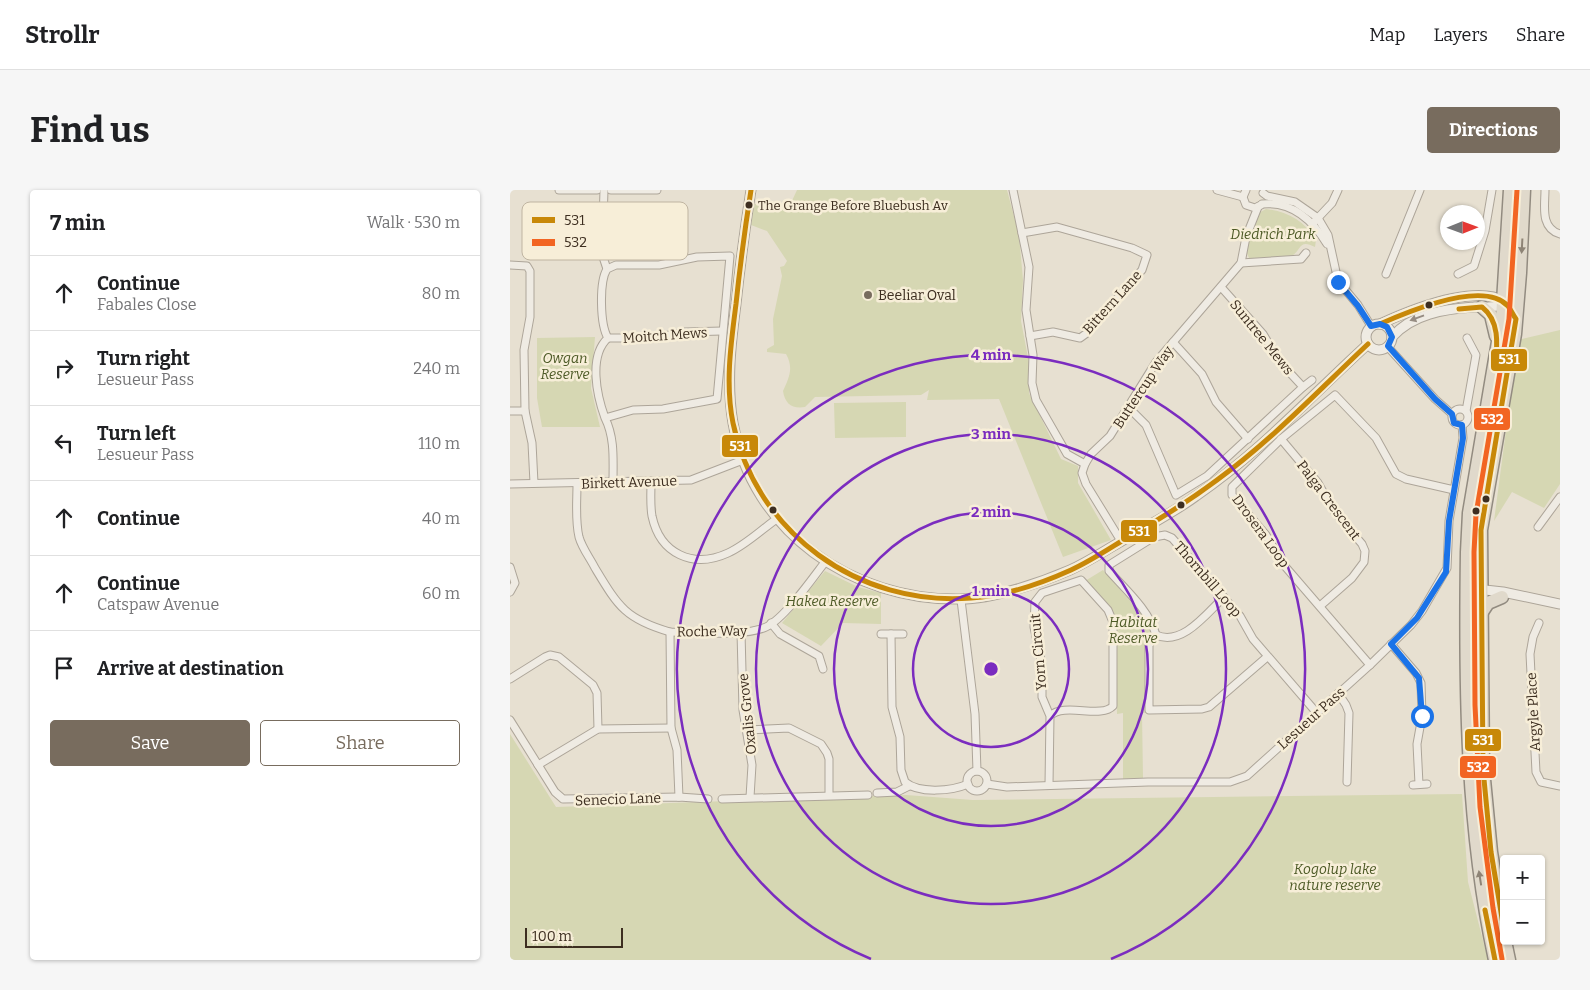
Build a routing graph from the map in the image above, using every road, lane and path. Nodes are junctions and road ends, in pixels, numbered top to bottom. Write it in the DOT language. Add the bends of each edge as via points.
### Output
graph roads {
  1 [pos="559,190"];
  2 [pos="597,190"];
  3 [pos="611,190"];
  4 [pos="657,190"];
  5 [pos="751,190"];
  6 [pos="1013,190"];
  7 [pos="1217,190"];
  8 [pos="1338,190"];
  9 [pos="1420,190"];
  10 [pos="1492,190"];
  11 [pos="1510,190"];
  12 [pos="1524,190"];
  13 [pos="1544,190"];
  14 [pos="1262,191"];
  15 [pos="1244,192"];
  16 [pos="1260,205"];
  17 [pos="1249,206"];
  18 [pos="1316,220"];
  19 [pos="1022,233"];
  20 [pos="1560,234"];
  21 [pos="1246,237"];
  22 [pos="1306,253"];
  23 [pos="688,259"];
  24 [pos="604,260"];
  25 [pos="683,260"];
  26 [pos="1241,263"];
  27 [pos="510,265"];
  28 [pos="607,269"];
  29 [pos="1520,273"];
  30 [pos="1386,274"];
  31 [pos="1458,274"];
  32 [pos="1221,287"];
  33 [pos="1504,302"];
  34 [pos="1482,307"];
  35 [pos="1516,319"];
  36 [pos="1375,325"];
  37 [pos="722,331"];
  38 [pos="1030,336"];
  39 [pos="608,338"];
  40 [pos="1467,338"];
  41 [pos="1173,342"];
  42 [pos="1390,342"];
  43 [pos="1498,343"];
  44 [pos="1368,344"];
  45 [pos="1312,380"];
  46 [pos="1303,387"];
  47 [pos="1128,407"];
  48 [pos="510,411"];
  49 [pos="525,411"];
  50 [pos="1466,411"];
  51 [pos="1452,414"];
  52 [pos="605,418"];
  53 [pos="1462,425"];
  54 [pos="1248,439"];
  55 [pos="1281,439"];
  56 [pos="743,460"];
  57 [pos="1084,464"];
  58 [pos="613,482"];
  59 [pos="651,482"];
  60 [pos="534,483"];
  61 [pos="510,484"];
  62 [pos="577,484"];
  63 [pos="1454,490"];
  64 [pos="1560,497"];
  65 [pos="778,518"];
  66 [pos="1538,527"];
  67 [pos="1121,541"];
  68 [pos="826,562"];
  69 [pos="510,567"];
  70 [pos="1466,569"];
  71 [pos="510,592"];
  72 [pos="1481,594"];
  73 [pos="1224,597"];
  74 [pos="1502,597"];
  75 [pos="1521,597"];
  76 [pos="961,600"];
  77 [pos="1559,605"];
  78 [pos="1320,606"];
  79 [pos="1482,612"];
  80 [pos="1467,618"];
  81 [pos="771,623"];
  82 [pos="1539,623"];
  83 [pos="670,632"];
  84 [pos="741,632"];
  85 [pos="881,634"];
  86 [pos="891,634"];
  87 [pos="903,634"];
  88 [pos="1156,635"];
  89 [pos="1391,644"];
  90 [pos="1267,657"];
  91 [pos="1370,665"];
  92 [pos="823,669"];
  93 [pos="510,680"];
  94 [pos="1338,693"];
  95 [pos="1316,712"];
  96 [pos="1050,716"];
  97 [pos="510,720"];
  98 [pos="671,728"];
  99 [pos="598,729"];
  100 [pos="748,730"];
  101 [pos="538,765"];
  102 [pos="977,772"];
  103 [pos="1347,782"];
  104 [pos="968,784"];
  105 [pos="986,784"];
  106 [pos="1427,784"];
  107 [pos="1050,785"];
  108 [pos="909,786"];
  109 [pos="1560,786"];
  110 [pos="877,793"];
  111 [pos="829,795"];
  112 [pos="868,795"];
  113 [pos="679,797"];
  114 [pos="750,797"];
  115 [pos="708,799"];
  116 [pos="722,799"];
  117 [pos="1500,907"];
  118 [pos="1506,945"];
  119 [pos="1494,960"];
  120 [pos="1509,960"];
  1 -- 2 [label="street"];
  3 -- 4 [label="street"];
  5 -- 56 [label="street" via="729,380 733,424"];
  6 -- 19 [label="street"];
  7 -- 15 [label="street"];
  8 -- 18 [label="street" via="1332,203"];
  9 -- 30 [label="street"];
  10 -- 31 [label="street" via="1486,231 1474,266"];
  11 -- 33 [label="highway"];
  12 -- 29 [label="highway, one-way"];
  13 -- 20 [label="street" via="1545,220"];
  14 -- 16 [label="street, Buttercup Way"];
  14 -- 18 [label="street" via="1267,196 1295,202"];
  15 -- 17 [label="street"];
  16 -- 17 [label="street"];
  16 -- 18 [label="street" via="1286,206"];
  16 -- 21 [label="street, Buttercup Way"];
  17 -- 21 [label="street, Buttercup Way"];
  18 -- 36 [label="street" via="1330,248 1338,282"];
  19 -- 38 [label="street" via="1029,267 1026,310"];
  19 -- 38 [label="street, Bittern Lane" via="1057,227 1146,255 1142,270 1087,334 1080,338 1053,332"];
  21 -- 26 [label="street, Buttercup Way"];
  22 -- 26 [label="street" via="1301,259"];
  23 -- 37 [label="street" via="730,252"];
  24 -- 28 [label="street"];
  25 -- 28 [label="street" via="659,265 616,265"];
  26 -- 32 [label="street, Buttercup Way"];
  27 -- 49 [label="street" via="528,267 530,317 524,350"];
  28 -- 39 [label="street" via="603,279 602,324"];
  29 -- 33 [label="street" via="1514,290"];
  29 -- 35 [label="highway"];
  32 -- 41 [label="street, Buttercup Way"];
  32 -- 46 [label="street, Suntree Mews"];
  33 -- 34 [label="street" via="1495,307"];
  33 -- 35 [label="street"];
  33 -- 36 [label="street" via="1494,296 1450,299"];
  33 -- 43 [label="highway"];
  34 -- 42 [label="street, one-way" via="1446,310 1403,324"];
  34 -- 43 [label="highway" via="1491,315"];
  35 -- 72 [label="highway" via="1482,515"];
  36 -- 42 [label="street" via="1387,327"];
  36 -- 44 [label="street" via="1366,337"];
  37 -- 39 [label="street, Moitch Mews" via="684,332 654,338"];
  37 -- 52 [label="street" via="716,400 634,410"];
  38 -- 57 [label="street" via="1036,400 1067,454"];
  39 -- 52 [label="street" via="600,347 597,370 598,394"];
  40 -- 50 [label="street" via="1476,355"];
  41 -- 47 [label="street, Buttercup Way" via="1156,362"];
  41 -- 54 [label="street" via="1202,374 1216,402"];
  42 -- 44 [label="street" via="1380,350"];
  42 -- 51 [label="street" via="1435,399"];
  43 -- 70 [label="highway" via="1469,513"];
  44 -- 67 [label="street" via="1235,466 1195,498"];
  45 -- 46 [label="street, Suntree Mews"];
  46 -- 54 [label="street, Suntree Mews"];
  47 -- 54 [label="street, Suntree Mews" via="1146,425 1176,495 1207,476"];
  47 -- 57 [label="street, Buttercup Way" via="1110,436"];
  48 -- 49 [label="street"];
  49 -- 60 [label="street" via="533,450"];
  50 -- 51 [label="street" via="1458,408"];
  50 -- 53 [label="street" via="1468,419"];
  51 -- 53 [label="street" via="1454,423"];
  52 -- 58 [label="street" via="614,448"];
  53 -- 63 [label="street, Lesueur Pass" via="1463,438"];
  55 -- 63 [label="street, Drosera Loop" via="1335,395 1376,438 1396,474"];
  55 -- 78 [label="street, Palga Crescent" via="1318,483 1334,511 1365,551 1364,562 1352,578"];
  55 -- 78 [label="street, Drosera Loop" via="1232,486 1231,493 1266,535 1283,564"];
  56 -- 59 [label="street, Birkett Avenue" via="697,479"];
  56 -- 65 [label="street" via="756,489"];
  57 -- 67 [label="street" via="1082,473 1086,484"];
  58 -- 59 [label="street, Birkett Avenue"];
  58 -- 62 [label="street, Birkett Avenue"];
  59 -- 65 [label="street" via="651,510 655,525 672,551 684,558 709,558 730,552"];
  60 -- 61 [label="street, Birkett Avenue"];
  60 -- 62 [label="street, Birkett Avenue"];
  62 -- 83 [label="street, Roche Way" via="580,539 617,604 640,621"];
  63 -- 89 [label="street, Lesueur Pass" via="1446,572 1417,618"];
  64 -- 66 [label="street"];
  65 -- 68 [label="street"];
  67 -- 76 [label="street" via="1068,571 1005,592"];
  68 -- 76 [label="street" via="852,577 890,591"];
  68 -- 81 [label="street, Roche Way"];
  69 -- 71 [label="street" via="515,583"];
  70 -- 72 [label="street"];
  70 -- 80 [label="highway"];
  72 -- 74 [label="street"];
  72 -- 75 [label="street" via="1485,590"];
  72 -- 79 [label="highway"];
  72 -- 80 [label="street" via="1472,603"];
  73 -- 88 [label="street" via="1179,636"];
  73 -- 88 [label="street, Thornbill Loop" via="1175,540 1165,535 1154,537 1108,568 1150,618"];
  73 -- 90 [label="street, Thornbill Loop"];
  74 -- 75 [label="street"];
  74 -- 79 [label="highway" via="1488,603"];
  75 -- 77 [label="street"];
  76 -- 102 [label="street" via="975,714"];
  78 -- 91 [label="street, Drosera Loop"];
  79 -- 117 [label="highway" via="1484,786"];
  119 -- 80 [label="highway, one-way" via="1479,874 1470,793"];
  81 -- 84 [label="street, Roche Way"];
  81 -- 92 [label="street" via="780,634 819,656"];
  82 -- 109 [label="street, Argyle Place" via="1530,654 1536,772 1541,782"];
  83 -- 84 [label="street, Roche Way"];
  83 -- 98 [label="street"];
  84 -- 100 [label="street, Oxalis Grove" via="743,710"];
  85 -- 86 [label="street"];
  86 -- 87 [label="street"];
  86 -- 108 [label="street" via="892,707 900,737 902,777"];
  88 -- 90 [label="street" via="1149,645 1149,710 1209,707"];
  89 -- 91 [label="street, Lesueur Pass"];
  89 -- 106 [label="street" via="1416,673 1420,683 1422,716 1417,744 1416,785"];
  90 -- 95 [label="street, Thornbill Loop"];
  91 -- 94 [label="street, Lesueur Pass"];
  93 -- 99 [label="street" via="545,657 559,657 596,688"];
  94 -- 95 [label="street, Lesueur Pass"];
  94 -- 103 [label="street" via="1349,713"];
  95 -- 107 [label="street, Lesueur Pass" via="1246,776 1230,782"];
  96 -- 96 [label="street, Yorn Circuit" via="1059,711 1106,710 1113,706 1113,622 1108,610 1081,580 1042,593 1036,602 1034,627 1042,665 1042,697"];
  96 -- 107 [label="street, Yorn Circuit"];
  97 -- 101 [label="street, Senecio Lane"];
  98 -- 99 [label="street"];
  98 -- 113 [label="street" via="677,750"];
  99 -- 101 [label="street"];
  100 -- 111 [label="street" via="789,728 821,744 828,753"];
  100 -- 114 [label="street, Oxalis Grove" via="752,764"];
  101 -- 113 [label="street, Senecio Lane" via="559,797 568,800"];
  102 -- 104 [label="street" via="969,776"];
  102 -- 105 [label="street" via="985,775"];
  104 -- 105 [label="street, Lesueur Pass" via="980,791"];
  104 -- 108 [label="street" via="960,788 919,789"];
  105 -- 107 [label="street, Lesueur Pass" via="998,787"];
  108 -- 110 [label="street" via="898,792"];
  111 -- 112 [label="street"];
  111 -- 114 [label="street"];
  113 -- 115 [label="street, Senecio Lane"];
  114 -- 116 [label="street"];
  118 -- 120 [label="highway"];
}
